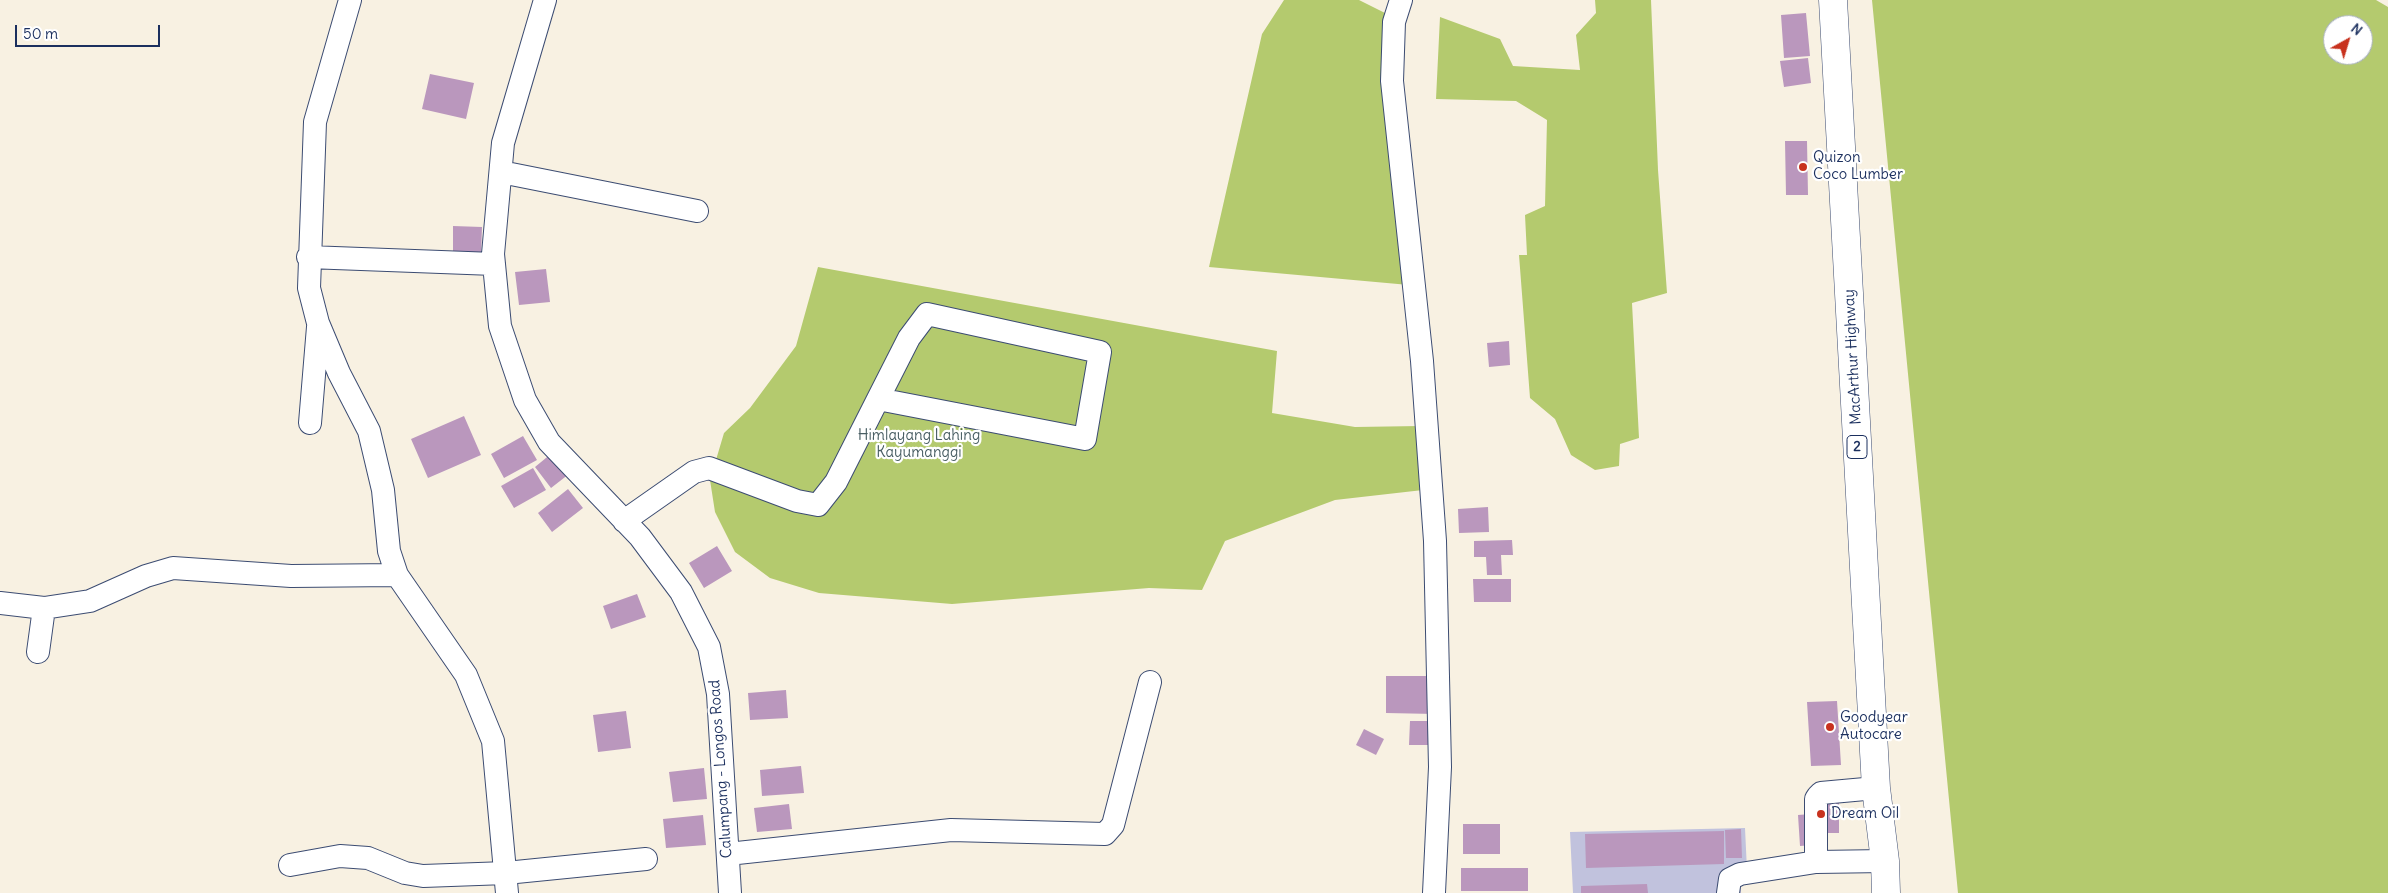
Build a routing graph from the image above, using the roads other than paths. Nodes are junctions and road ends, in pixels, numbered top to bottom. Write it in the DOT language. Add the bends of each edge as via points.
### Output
graph roads {
  1 [pos="350,0"];
  2 [pos="545,0"];
  3 [pos="1401,0"];
  4 [pos="1834,0"];
  5 [pos="501,172"];
  6 [pos="697,211"];
  7 [pos="308,257"];
  8 [pos="494,264"];
  9 [pos="318,323"];
  10 [pos="878,399"];
  11 [pos="310,423"];
  12 [pos="624,521"];
  13 [pos="397,575"];
  14 [pos="0,603"];
  15 [pos="44,608"];
  16 [pos="38,652"];
  17 [pos="1150,682"];
  18 [pos="1876,788"];
  19 [pos="728,854"];
  20 [pos="646,859"];
  21 [pos="1885,861"];
  22 [pos="1816,862"];
  23 [pos="290,865"];
  24 [pos="506,883"];
  25 [pos="730,893"];
  26 [pos="1434,893"];
  27 [pos="1728,893"];
  28 [pos="1886,893"];
  1 -- 7 [label="street" via="315,122"];
  2 -- 5 [label="street, Calumpang - Longos Road" via="503,143"];
  3 -- 26 [label="street" via="1394,22 1392,81 1422,361 1435,541 1440,767"];
  4 -- 18 [label="highway, MacArthur Highway / 2"];
  5 -- 6 [label="street"];
  5 -- 8 [label="street, Calumpang - Longos Road"];
  7 -- 8 [label="street"];
  7 -- 9 [label="street" via="309,288"];
  8 -- 12 [label="street, Calumpang - Longos Road" via="500,326 525,400 549,442"];
  9 -- 11 [label="street"];
  9 -- 13 [label="street" via="369,432 383,490 389,551"];
  10 -- 10 [label="street" via="1085,439 1100,352 927,314 909,338"];
  10 -- 12 [label="street" via="836,482 818,505 797,501 709,468 694,472"];
  12 -- 19 [label="street, Calumpang - Longos Road" via="681,592 709,647 718,694"];
  13 -- 15 [label="street" via="291,576 173,568 146,576 90,601"];
  13 -- 24 [label="street" via="466,675 493,741"];
  14 -- 15 [label="street"];
  15 -- 16 [label="street"];
  17 -- 19 [label="street" via="1113,825 1105,834 952,830"];
  18 -- 21 [label="highway, MacArthur Highway / 2"];
  18 -- 22 [label="street" via="1821,793 1818,796"];
  19 -- 25 [label="street, Calumpang - Longos Road"];
  20 -- 24 [label="street"];
  21 -- 22 [label="street"];
  21 -- 28 [label="highway, MacArthur Highway / 2"];
  22 -- 27 [label="street" via="1740,874 1730,878"];
  23 -- 24 [label="street" via="340,856 368,858 405,873"];
}
